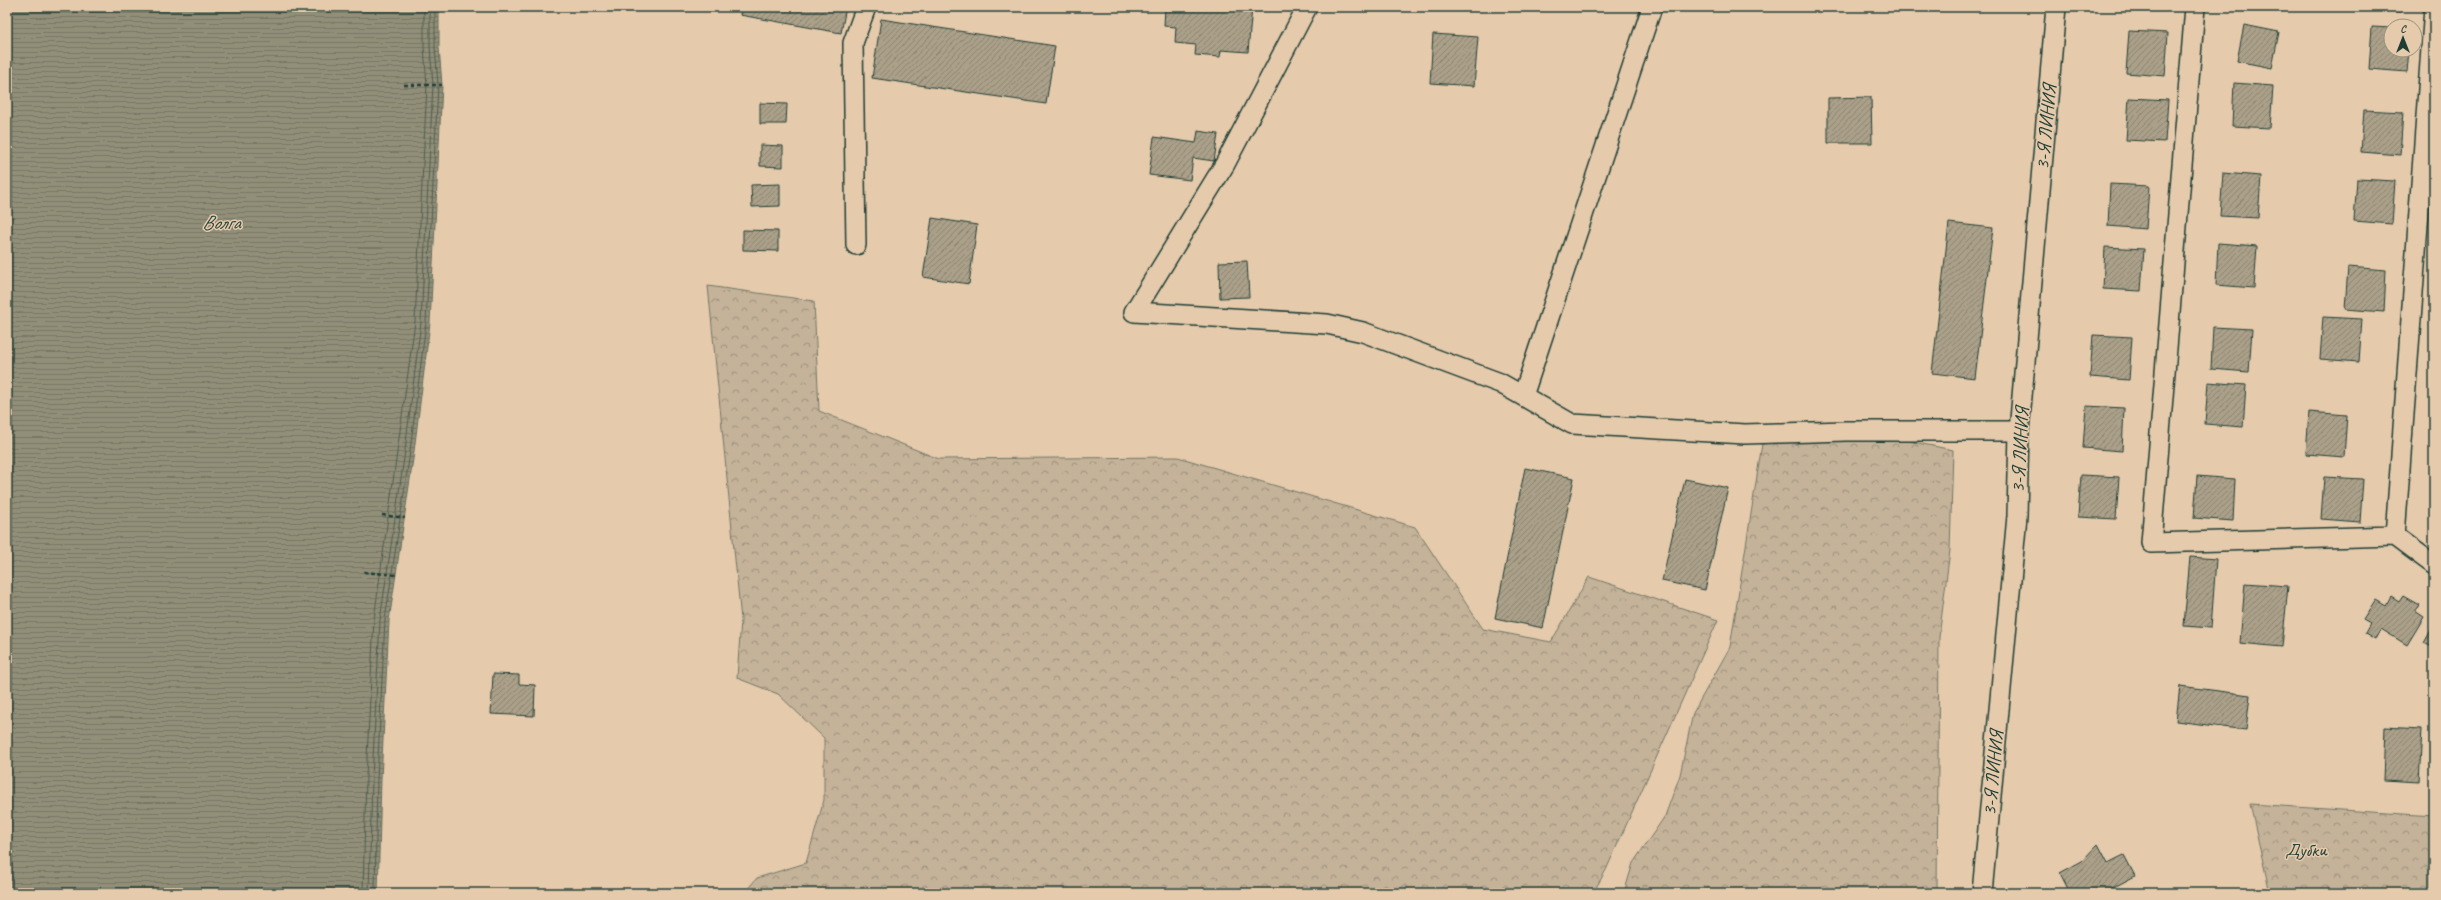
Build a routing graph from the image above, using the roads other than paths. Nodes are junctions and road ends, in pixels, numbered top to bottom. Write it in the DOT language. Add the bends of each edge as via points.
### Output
graph roads {
  1 [pos="866,7"];
  2 [pos="1307,7"];
  3 [pos="1652,7"];
  4 [pos="2056,7"];
  5 [pos="2195,7"];
  6 [pos="2434,8"];
  7 [pos="856,245"];
  8 [pos="1523,396"];
  9 [pos="2020,431"];
  10 [pos="2395,536"];
  11 [pos="2434,565"];
  12 [pos="1982,893"];
  1 -- 7 [label="street" via="853,43"];
  2 -- 8 [label="street" via="1225,164 1134,312 1327,324 1370,335 1500,383"];
  3 -- 8 [label="street"];
  4 -- 9 [label="street, 3-Я ЛИНИЯ"];
  5 -- 10 [label="street" via="2152,543"];
  6 -- 10 [label="street"];
  8 -- 9 [label="street" via="1572,424 1745,434"];
  9 -- 12 [label="street, 3-Я ЛИНИЯ" via="2017,516"];
  10 -- 11 [label="street"];
}
